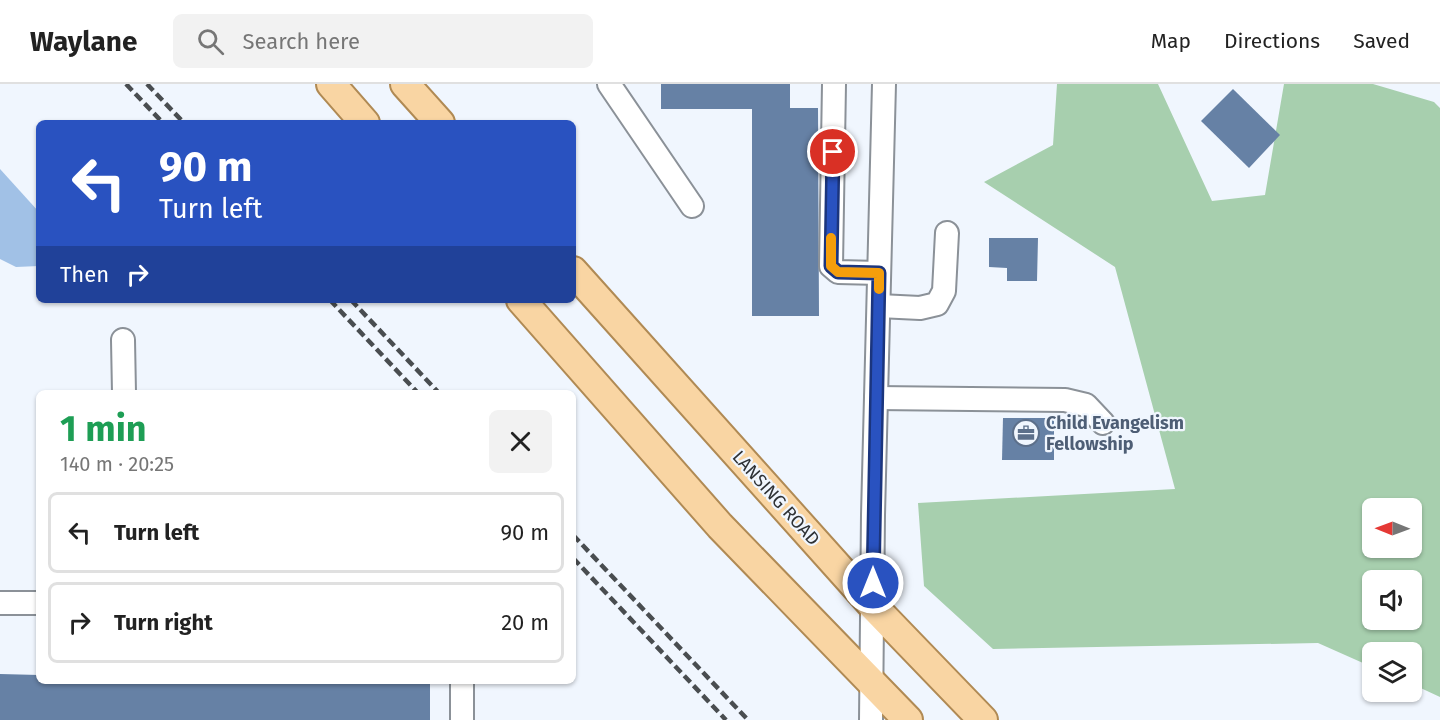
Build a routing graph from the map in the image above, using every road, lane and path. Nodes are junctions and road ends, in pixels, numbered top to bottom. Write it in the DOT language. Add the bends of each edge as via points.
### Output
graph roads {
  1 [pos="331,84"];
  2 [pos="405,84"];
  3 [pos="609,84"];
  4 [pos="834,84"];
  5 [pos="884,84"];
  6 [pos="362,120"];
  7 [pos="437,120"];
  8 [pos="692,206"];
  9 [pos="947,233"];
  10 [pos="879,273"];
  11 [pos="576,274"];
  12 [pos="524,303"];
  13 [pos="879,306"];
  14 [pos="123,340"];
  15 [pos="124,390"];
  16 [pos="876,398"];
  17 [pos="1102,423"];
  18 [pos="0,603"];
  19 [pos="36,603"];
  20 [pos="873,606"];
  21 [pos="872,683"];
  22 [pos="462,684"];
  23 [pos="462,720"];
  24 [pos="871,720"];
  25 [pos="908,720"];
  26 [pos="983,720"];
  1 -- 6 [label="main road"];
  2 -- 7 [label="main road"];
  3 -- 8 [label="street"];
  4 -- 10 [label="street" via="831,266 838,272"];
  5 -- 10 [label="street"];
  9 -- 13 [label="street" via="944,291 937,304 920,308"];
  10 -- 13 [label="street"];
  11 -- 20 [label="main road, LANSING ROAD"];
  12 -- 21 [label="main road" via="720,526"];
  13 -- 16 [label="street"];
  14 -- 15 [label="street"];
  16 -- 17 [label="street" via="1065,400 1086,405"];
  16 -- 20 [label="street"];
  18 -- 19 [label="street"];
  20 -- 21 [label="street"];
  20 -- 26 [label="main road, LANSING ROAD"];
  21 -- 24 [label="street"];
  21 -- 25 [label="main road"];
  22 -- 23 [label="street"];
}
